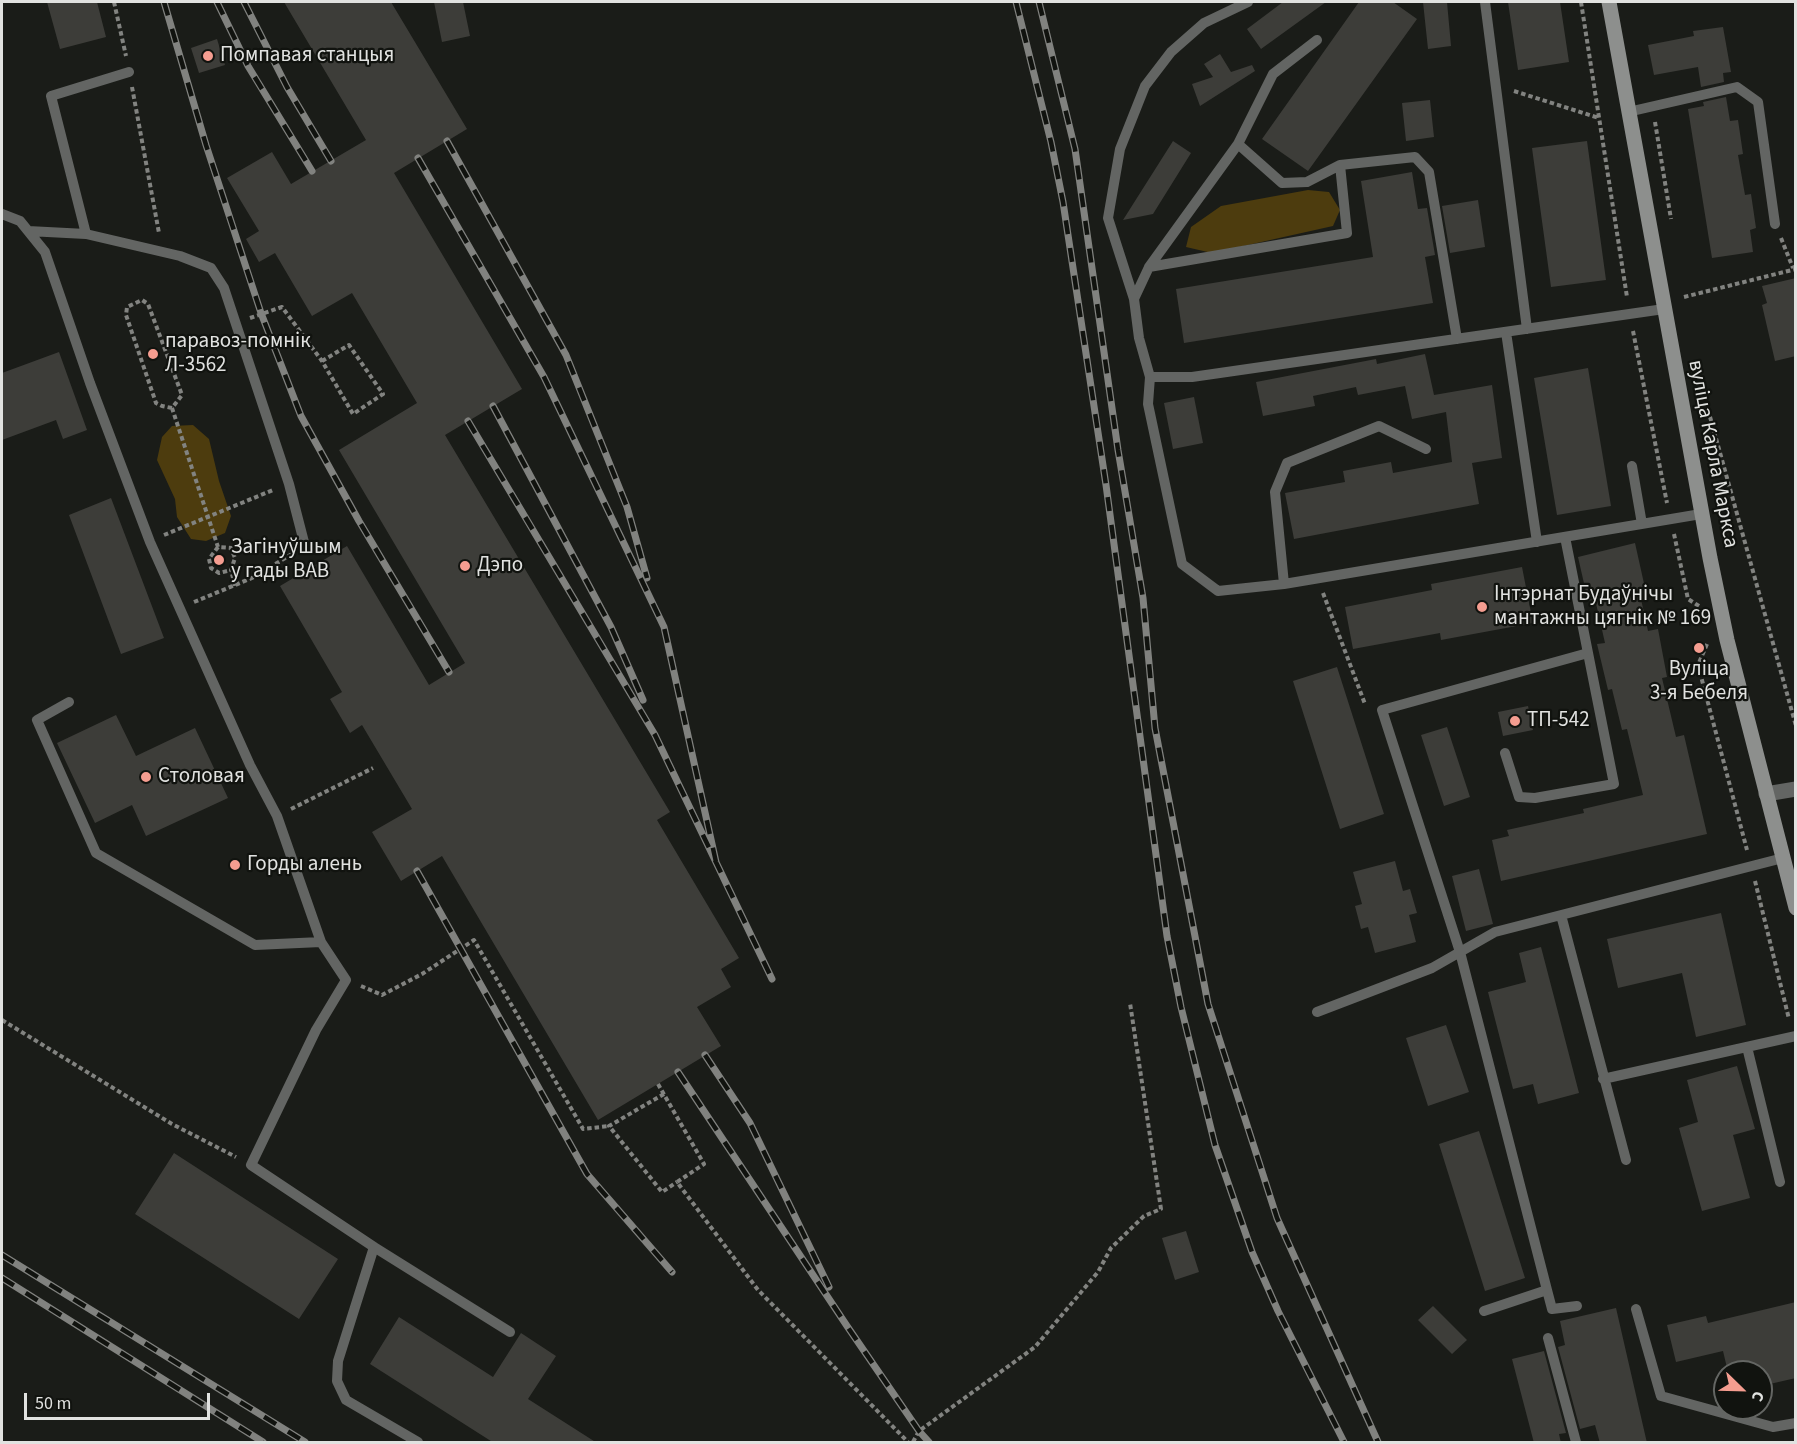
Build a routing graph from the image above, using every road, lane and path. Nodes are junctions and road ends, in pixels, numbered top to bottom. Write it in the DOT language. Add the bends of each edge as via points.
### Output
graph roads {
  1 [pos="114,2"];
  2 [pos="1248,2"];
  3 [pos="1485,2"];
  4 [pos="1609,2"];
  5 [pos="1317,40"];
  6 [pos="129,72"];
  7 [pos="1496,86"];
  8 [pos="1652,107"];
  9 [pos="1628,111"];
  10 [pos="1599,118"];
  11 [pos="1238,144"];
  12 [pos="1340,165"];
  13 [pos="2,214"];
  14 [pos="1775,224"];
  15 [pos="1673,230"];
  16 [pos="28,231"];
  17 [pos="86,234"];
  18 [pos="163,252"];
  19 [pos="1149,267"];
  20 [pos="1794,268"];
  21 [pos="1682,286"];
  22 [pos="1684,297"];
  23 [pos="1134,299"];
  24 [pos="1686,307"];
  25 [pos="1664,309"];
  26 [pos="235,323"];
  27 [pos="1527,329"];
  28 [pos="1506,332"];
  29 [pos="1457,339"];
  30 [pos="322,361"];
  31 [pos="1150,377"];
  32 [pos="1700,382"];
  33 [pos="172,408"];
  34 [pos="1426,449"];
  35 [pos="1632,466"];
  36 [pos="289,484"];
  37 [pos="1701,514"];
  38 [pos="209,517"];
  39 [pos="1642,524"];
  40 [pos="1565,537"];
  41 [pos="150,542"];
  42 [pos="1537,542"];
  43 [pos="305,546"];
  44 [pos="218,547"];
  45 [pos="231,570"];
  46 [pos="1317,578"];
  47 [pos="1284,584"];
  48 [pos="235,586"];
  49 [pos="179,610"];
  50 [pos="1588,653"];
  51 [pos="69,702"];
  52 [pos="1382,710"];
  53 [pos="1796,726"];
  54 [pos="1504,753"];
  55 [pos="374,768"];
  56 [pos="1796,789"];
  57 [pos="1766,794"];
  58 [pos="277,816"];
  59 [pos="1783,858"];
  60 [pos="1796,909"];
  61 [pos="1561,915"];
  62 [pos="321,942"];
  63 [pos="1460,952"];
  64 [pos="346,980"];
  65 [pos="1130,1003"];
  66 [pos="1317,1012"];
  67 [pos="2,1020"];
  68 [pos="1796,1036"];
  69 [pos="1747,1047"];
  70 [pos="1603,1079"];
  71 [pos="658,1084"];
  72 [pos="664,1094"];
  73 [pos="609,1126"];
  74 [pos="1626,1160"];
  75 [pos="251,1165"];
  76 [pos="677,1182"];
  77 [pos="1780,1182"];
  78 [pos="374,1247"];
  79 [pos="1547,1290"];
  80 [pos="1577,1306"];
  81 [pos="1635,1309"];
  82 [pos="1484,1311"];
  83 [pos="510,1332"];
  84 [pos="1548,1338"];
  85 [pos="1796,1423"];
  86 [pos="418,1443"];
  87 [pos="908,1443"];
  88 [pos="913,1443"];
  89 [pos="1576,1443"];
  1 -- 6 [label="path"];
  2 -- 23 [label="lane" via="1204,23 1171,52 1145,86 1120,149 1108,218"];
  3 -- 7 [label="lane"];
  4 -- 9 [label="main road, вуліца Карла Маркса"];
  5 -- 11 [label="lane" via="1273,74"];
  6 -- 17 [label="lane" via="51,96"];
  6 -- 18 [label="path"];
  7 -- 10 [label="path"];
  7 -- 27 [label="lane"];
  8 -- 9 [label="lane"];
  8 -- 14 [label="lane" via="1737,87 1758,102"];
  8 -- 15 [label="path"];
  9 -- 25 [label="main road, вуліца Карла Маркса"];
  11 -- 12 [label="lane" via="1282,183 1307,182"];
  11 -- 19 [label="lane"];
  12 -- 19 [label="lane" via="1347,233"];
  12 -- 29 [label="lane" via="1415,157 1429,172"];
  13 -- 16 [label="lane" via="20,220"];
  14 -- 20 [label="path"];
  16 -- 17 [label="lane"];
  16 -- 41 [label="lane" via="45,252"];
  17 -- 18 [label="lane"];
  18 -- 26 [label="lane" via="211,268 224,288"];
  19 -- 23 [label="lane"];
  20 -- 22 [label="path"];
  21 -- 22 [label="path"];
  22 -- 24 [label="path"];
  23 -- 31 [label="lane"];
  25 -- 27 [label="lane"];
  25 -- 37 [label="main road, вуліца Карла Маркса"];
  26 -- 30 [label="path" via="282,307"];
  26 -- 36 [label="lane"];
  27 -- 28 [label="lane"];
  28 -- 29 [label="lane"];
  28 -- 42 [label="lane"];
  29 -- 31 [label="lane" via="1192,378"];
  30 -- 30 [label="path" via="353,414 382,394 349,345"];
  31 -- 47 [label="lane" via="1148,404 1182,564 1218,591"];
  32 -- 53 [label="path"];
  33 -- 33 [label="path" via="156,403 126,315 127,307 142,300 148,303 182,395"];
  33 -- 38 [label="path"];
  34 -- 47 [label="lane" via="1379,426 1287,463 1275,492"];
  35 -- 39 [label="lane"];
  36 -- 38 [label="path"];
  36 -- 43 [label="lane"];
  37 -- 39 [label="lane"];
  37 -- 57 [label="main road, вуліца Карла Маркса" via="1727,640"];
  38 -- 41 [label="path"];
  38 -- 44 [label="path"];
  39 -- 40 [label="lane"];
  40 -- 42 [label="lane"];
  40 -- 50 [label="lane"];
  41 -- 49 [label="lane"];
  42 -- 46 [label="lane"];
  43 -- 48 [label="path"];
  44 -- 45 [label="path" via="231,548 235,558"];
  44 -- 45 [label="path" via="209,559 211,568 219,573"];
  45 -- 48 [label="path"];
  46 -- 47 [label="lane"];
  46 -- 52 [label="path" via="1368,712"];
  48 -- 49 [label="path"];
  49 -- 58 [label="lane"];
  50 -- 52 [label="lane"];
  50 -- 54 [label="lane" via="1614,784 1535,798 1519,797"];
  51 -- 62 [label="lane" via="37,720 96,853 255,945"];
  52 -- 63 [label="lane"];
  55 -- 58 [label="path"];
  56 -- 57 [label="street"];
  57 -- 59 [label="main road, вуліца Карла Маркса"];
  58 -- 62 [label="lane"];
  59 -- 60 [label="main road, вуліца Карла Маркса"];
  59 -- 61 [label="lane"];
  61 -- 63 [label="lane" via="1496,932"];
  61 -- 70 [label="lane"];
  62 -- 64 [label="lane"];
  63 -- 66 [label="lane" via="1432,968"];
  63 -- 79 [label="lane"];
  64 -- 73 [label="path" via="382,995 474,940 583,1129"];
  64 -- 75 [label="lane" via="316,1030"];
  65 -- 88 [label="path" via="1161,1209 1144,1216 1111,1248 1098,1272 1035,1347 919,1431"];
  67 -- 75 [label="path" via="172,1124"];
  68 -- 69 [label="lane"];
  69 -- 70 [label="lane"];
  69 -- 77 [label="lane"];
  70 -- 74 [label="lane"];
  71 -- 72 [label="path"];
  72 -- 73 [label="path"];
  72 -- 76 [label="path" via="704,1164"];
  73 -- 76 [label="path" via="662,1192"];
  75 -- 78 [label="lane"];
  76 -- 87 [label="path" via="758,1290"];
  78 -- 83 [label="lane"];
  78 -- 86 [label="lane" via="338,1361 337,1381 346,1400"];
  79 -- 80 [label="lane" via="1552,1309"];
  79 -- 82 [label="lane"];
  81 -- 85 [label="lane" via="1661,1396 1773,1427"];
  84 -- 89 [label="lane"];
}
